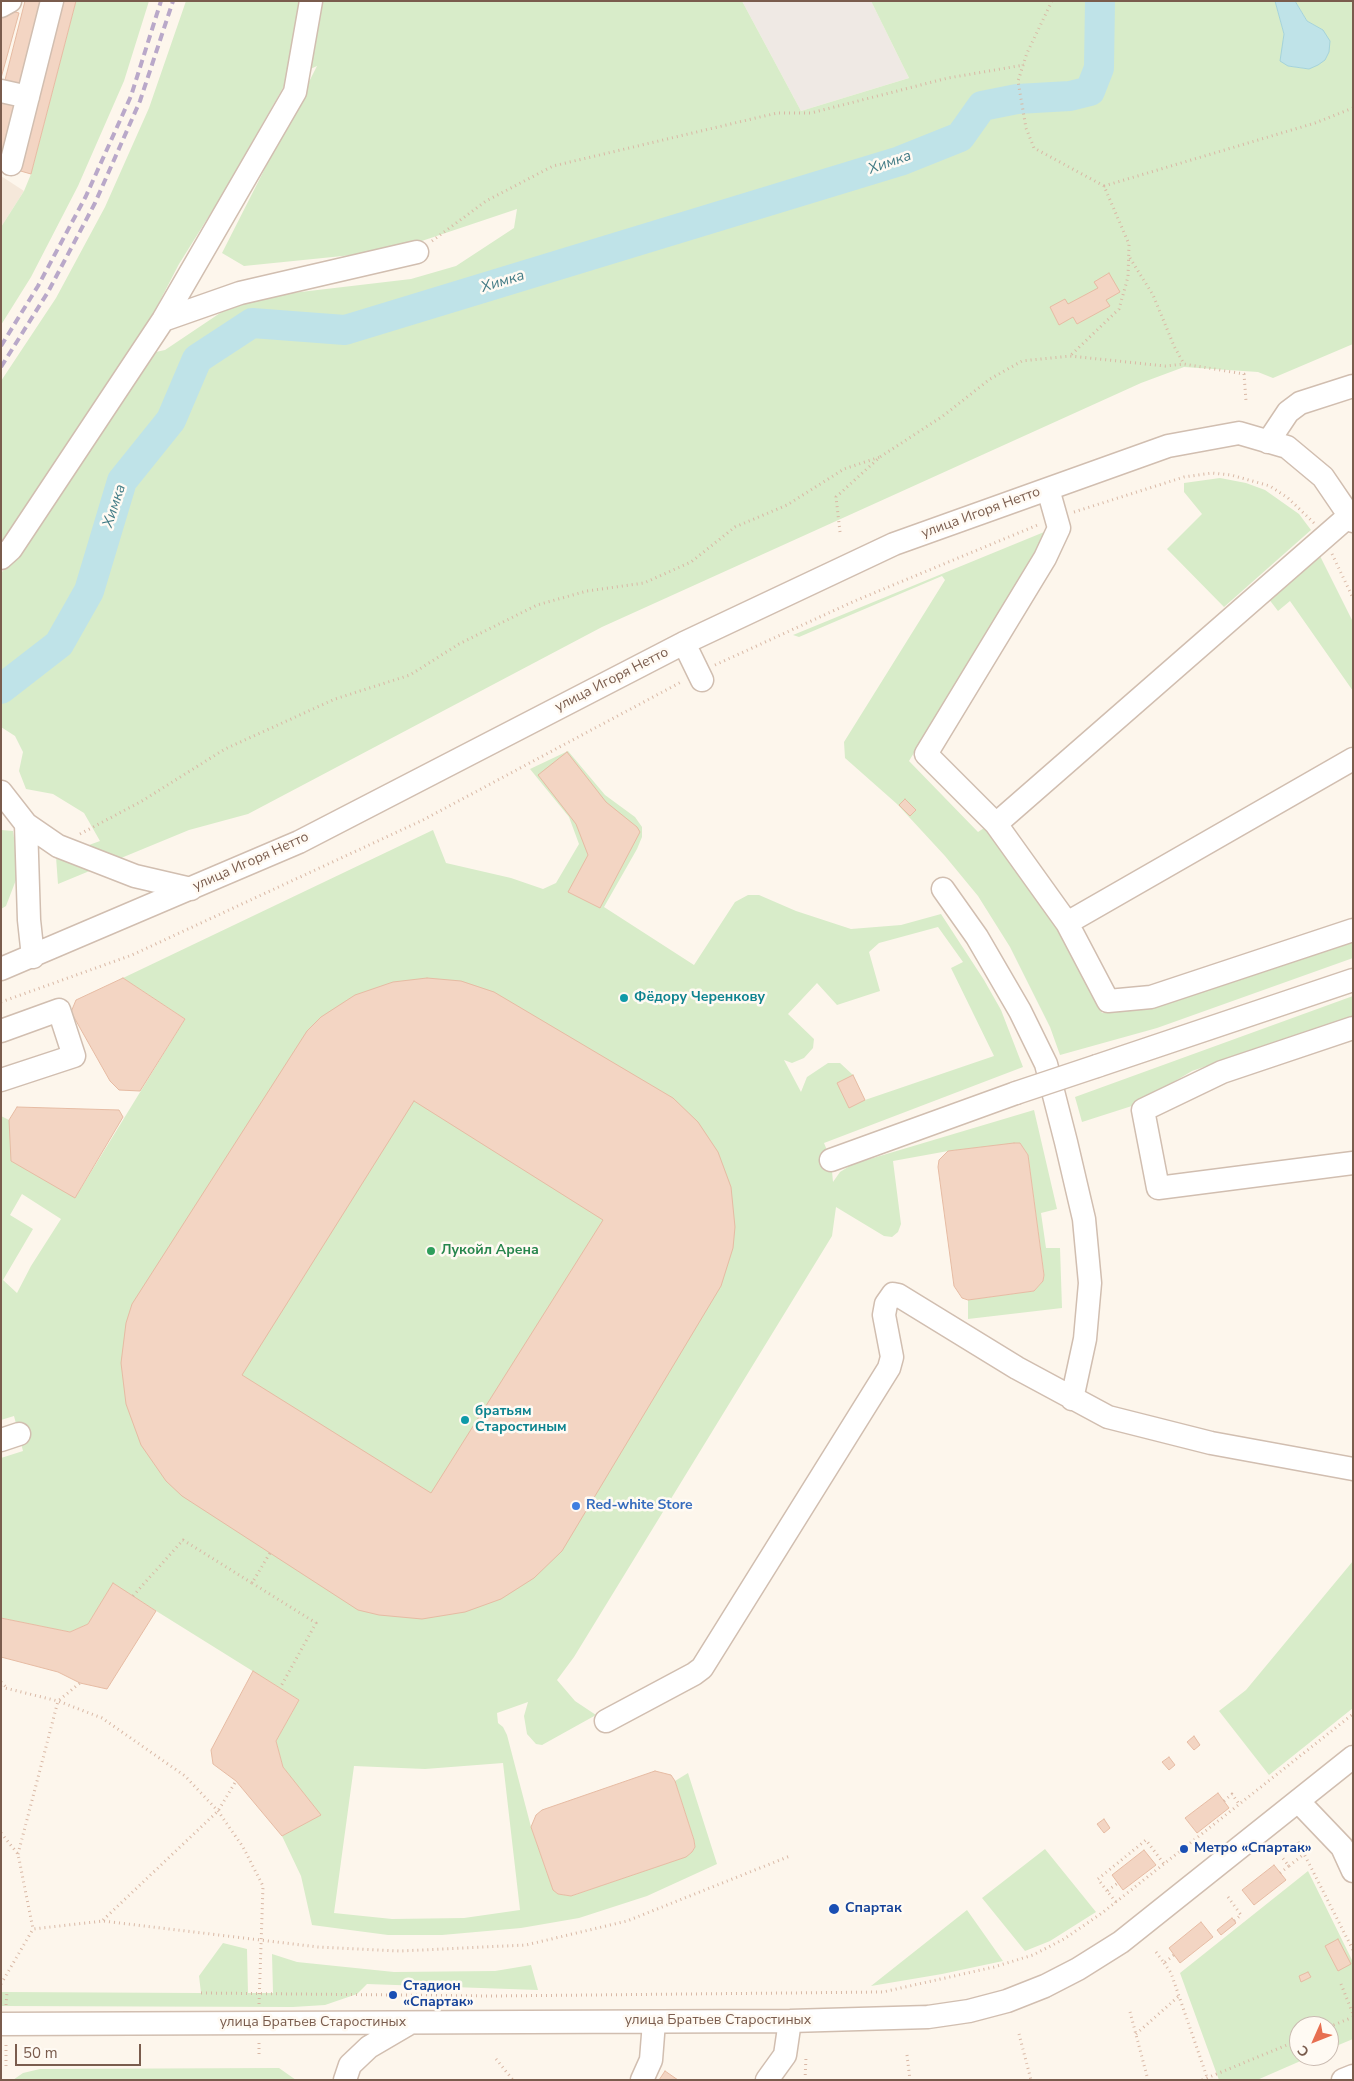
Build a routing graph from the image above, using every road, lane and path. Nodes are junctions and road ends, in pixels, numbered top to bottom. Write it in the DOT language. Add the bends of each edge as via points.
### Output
graph roads {
  1 [pos="10,1"];
  2 [pos="52,1"];
  3 [pos="311,1"];
  4 [pos="1052,1"];
  5 [pos="1,6"];
  6 [pos="1024,65"];
  7 [pos="1,91"];
  8 [pos="28,97"];
  9 [pos="1353,108"];
  10 [pos="11,164"];
  11 [pos="1104,186"];
  12 [pos="417,252"];
  13 [pos="1129,258"];
  14 [pos="163,320"];
  15 [pos="1070,356"];
  16 [pos="1184,364"];
  17 [pos="1353,386"];
  18 [pos="1246,401"];
  19 [pos="1268,442"];
  20 [pos="880,457"];
  21 [pos="1048,489"];
  22 [pos="1065,515"];
  23 [pos="1351,518"];
  24 [pos="1047,521"];
  25 [pos="1318,527"];
  26 [pos="840,532"];
  27 [pos="1327,545"];
  28 [pos="1,558"];
  29 [pos="1353,598"];
  30 [pos="684,643"];
  31 [pos="700,676"];
  32 [pos="1353,759"];
  33 [pos="1,792"];
  34 [pos="26,824"];
  35 [pos="996,824"];
  36 [pos="58,846"];
  37 [pos="191,888"];
  38 [pos="943,888"];
  39 [pos="1067,923"];
  40 [pos="1353,930"];
  41 [pos="33,956"];
  42 [pos="1,969"];
  43 [pos="1353,980"];
  44 [pos="1,1002"];
  45 [pos="1353,1028"];
  46 [pos="1,1031"];
  47 [pos="1,1080"];
  48 [pos="831,1160"];
  49 [pos="1353,1163"];
  50 [pos="1072,1399"];
  51 [pos="1353,1469"];
  52 [pos="270,1553"];
  53 [pos="252,1583"];
  54 [pos="133,1596"];
  55 [pos="1,1682"];
  56 [pos="80,1683"];
  57 [pos="1,1688"];
  58 [pos="8,1688"];
  59 [pos="280,1688"];
  60 [pos="58,1701"];
  61 [pos="1353,1714"];
  62 [pos="606,1721"];
  63 [pos="1353,1757"];
  64 [pos="236,1781"];
  65 [pos="1298,1800"];
  66 [pos="1224,1801"];
  67 [pos="1240,1804"];
  68 [pos="218,1811"];
  69 [pos="1,1833"];
  70 [pos="1298,1842"];
  71 [pos="1131,1852"];
  72 [pos="18,1854"];
  73 [pos="1304,1854"];
  74 [pos="790,1856"];
  75 [pos="1281,1856"];
  76 [pos="1135,1857"];
  77 [pos="1164,1864"];
  78 [pos="1289,1866"];
  79 [pos="1353,1871"];
  80 [pos="1280,1873"];
  81 [pos="1118,1883"];
  82 [pos="1107,1891"];
  83 [pos="1228,1897"];
  84 [pos="1116,1902"];
  85 [pos="103,1920"];
  86 [pos="1234,1921"];
  87 [pos="33,1930"];
  88 [pos="262,1939"];
  89 [pos="1353,1950"];
  90 [pos="1156,1952"];
  91 [pos="1174,1955"];
  92 [pos="1164,1963"];
  93 [pos="1,1984"];
  94 [pos="1341,1984"];
  95 [pos="7,1992"];
  96 [pos="201,1993"];
  97 [pos="259,1993"];
  98 [pos="1179,1996"];
  99 [pos="259,2007"];
  100 [pos="1130,2012"];
  101 [pos="1353,2015"];
  102 [pos="410,2022"];
  103 [pos="654,2022"];
  104 [pos="790,2022"];
  105 [pos="1339,2022"];
  106 [pos="5,2024"];
  107 [pos="1019,2034"];
  108 [pos="1136,2034"];
  109 [pos="259,2043"];
  110 [pos="1289,2044"];
  111 [pos="907,2055"];
  112 [pos="259,2058"];
  113 [pos="806,2058"];
  114 [pos="496,2059"];
  115 [pos="6,2066"];
  116 [pos="1353,2076"];
  117 [pos="1208,2079"];
  118 [pos="345,2080"];
  119 [pos="513,2080"];
  120 [pos="642,2080"];
  121 [pos="768,2080"];
  122 [pos="805,2080"];
  123 [pos="910,2080"];
  124 [pos="1031,2080"];
  125 [pos="1148,2080"];
  126 [pos="1202,2080"];
  127 [pos="1343,2080"];
  1 -- 5 [label="street"];
  2 -- 8 [label="street"];
  3 -- 14 [label="street" via="295,92"];
  4 -- 6 [label="path"];
  6 -- 11 [label="path" via="1018,81 1026,128 1034,148"];
  6 -- 12 [label="path" via="948,78 811,113 777,113 553,166 486,201"];
  7 -- 8 [label="street"];
  8 -- 10 [label="street"];
  9 -- 11 [label="path" via="1315,123"];
  11 -- 13 [label="path" via="1129,244"];
  12 -- 14 [label="street" via="240,292"];
  13 -- 15 [label="path" via="1128,277 1119,308"];
  13 -- 16 [label="path" via="1153,295"];
  14 -- 28 [label="street" via="11,549"];
  15 -- 16 [label="path" via="1165,366"];
  15 -- 20 [label="path" via="1022,361 990,379 943,416"];
  16 -- 18 [label="path" via="1244,374"];
  17 -- 19 [label="street" via="1300,403 1288,412"];
  19 -- 21 [label="street, улица Игоря Нетто" via="1239,434 1168,446"];
  19 -- 23 [label="street" via="1287,447 1323,477"];
  20 -- 26 [label="path" via="836,497"];
  20 -- 36 [label="path" via="844,469 787,505 736,526 683,566 644,583 587,591 537,605 459,644 410,675 336,699 225,749 142,801"];
  21 -- 30 [label="street, улица Игоря Нетто" via="894,544"];
  21 -- 35 [label="street" via="1059,528 1045,558 926,754"];
  22 -- 25 [label="path" via="1184,477 1212,473 1270,486 1302,510"];
  23 -- 35 [label="street"];
  24 -- 31 [label="path" via="857,600"];
  27 -- 29 [label="path"];
  30 -- 31 [label="street"];
  30 -- 37 [label="street, улица Игоря Нетто" via="299,842"];
  31 -- 44 [label="path" via="423,820 132,955"];
  32 -- 39 [label="street"];
  33 -- 34 [label="street"];
  34 -- 36 [label="street"];
  34 -- 41 [label="street"];
  35 -- 39 [label="street"];
  36 -- 37 [label="street" via="135,876"];
  37 -- 41 [label="street, улица Игоря Нетто"];
  38 -- 50 [label="street" via="991,961 1046,1064 1066,1142 1084,1219 1090,1283 1085,1339"];
  39 -- 40 [label="street" via="1108,1001 1151,997"];
  41 -- 42 [label="street, улица Игоря Нетто"];
  43 -- 48 [label="street, bridge" via="1016,1093"];
  45 -- 49 [label="street" via="1222,1072 1143,1110 1158,1188"];
  46 -- 47 [label="street" via="58,1010 74,1056"];
  50 -- 51 [label="street" via="1127,1424"];
  50 -- 62 [label="street" via="893,1294 884,1315 892,1358 889,1368 702,1668"];
  52 -- 53 [label="path"];
  53 -- 54 [label="path" via="183,1540"];
  53 -- 59 [label="path" via="316,1623"];
  55 -- 58 [label="path"];
  56 -- 60 [label="path"];
  57 -- 58 [label="path"];
  58 -- 60 [label="path"];
  60 -- 68 [label="path" via="102,1718 151,1751 185,1776"];
  60 -- 72 [label="path"];
  61 -- 67 [label="path"];
  63 -- 65 [label="street, улица Братьев Старостиных"];
  64 -- 68 [label="path"];
  65 -- 79 [label="street" via="1342,1847"];
  65 -- 104 [label="street, улица Братьев Старостиных" via="1121,1942 1045,1986 1007,2002 928,2017"];
  66 -- 67 [label="path" via="1232,1794"];
  67 -- 77 [label="path"];
  68 -- 85 [label="path"];
  68 -- 88 [label="path" via="243,1847 263,1886"];
  69 -- 72 [label="path"];
  70 -- 73 [label="path"];
  71 -- 76 [label="path"];
  71 -- 77 [label="path" via="1146,1840"];
  71 -- 82 [label="path" via="1098,1879"];
  72 -- 87 [label="path"];
  73 -- 78 [label="path"];
  73 -- 89 [label="path"];
  74 -- 88 [label="path" via="627,1921 526,1946 400,1951 318,1947"];
  75 -- 78 [label="path"];
  77 -- 84 [label="path"];
  78 -- 80 [label="path"];
  81 -- 82 [label="path"];
  82 -- 84 [label="path"];
  83 -- 86 [label="path" via="1241,1915"];
  84 -- 97 [label="path" via="1064,1939 1033,1955 883,1992 492,1996"];
  85 -- 87 [label="path"];
  85 -- 88 [label="path"];
  87 -- 93 [label="path"];
  88 -- 97 [label="path"];
  90 -- 92 [label="path"];
  91 -- 92 [label="path"];
  92 -- 98 [label="path"];
  94 -- 101 [label="path"];
  95 -- 106 [label="path"];
  96 -- 97 [label="path"];
  97 -- 99 [label="path"];
  98 -- 108 [label="path"];
  98 -- 117 [label="path"];
  100 -- 108 [label="path"];
  101 -- 105 [label="path"];
  102 -- 103 [label="street, улица Братьев Старостиных"];
  102 -- 106 [label="street, улица Братьев Старостиных"];
  102 -- 118 [label="street" via="369,2047 350,2065"];
  103 -- 104 [label="street, улица Братьев Старостиных"];
  103 -- 120 [label="street" via="651,2060"];
  104 -- 121 [label="street" via="785,2055"];
  106 -- 115 [label="path"];
  107 -- 124 [label="path"];
  108 -- 125 [label="path"];
  109 -- 112 [label="path"];
  110 -- 117 [label="path"];
  111 -- 123 [label="path"];
  113 -- 122 [label="path"];
  114 -- 119 [label="path"];
  116 -- 127 [label="street"];
  117 -- 126 [label="path"];
}
